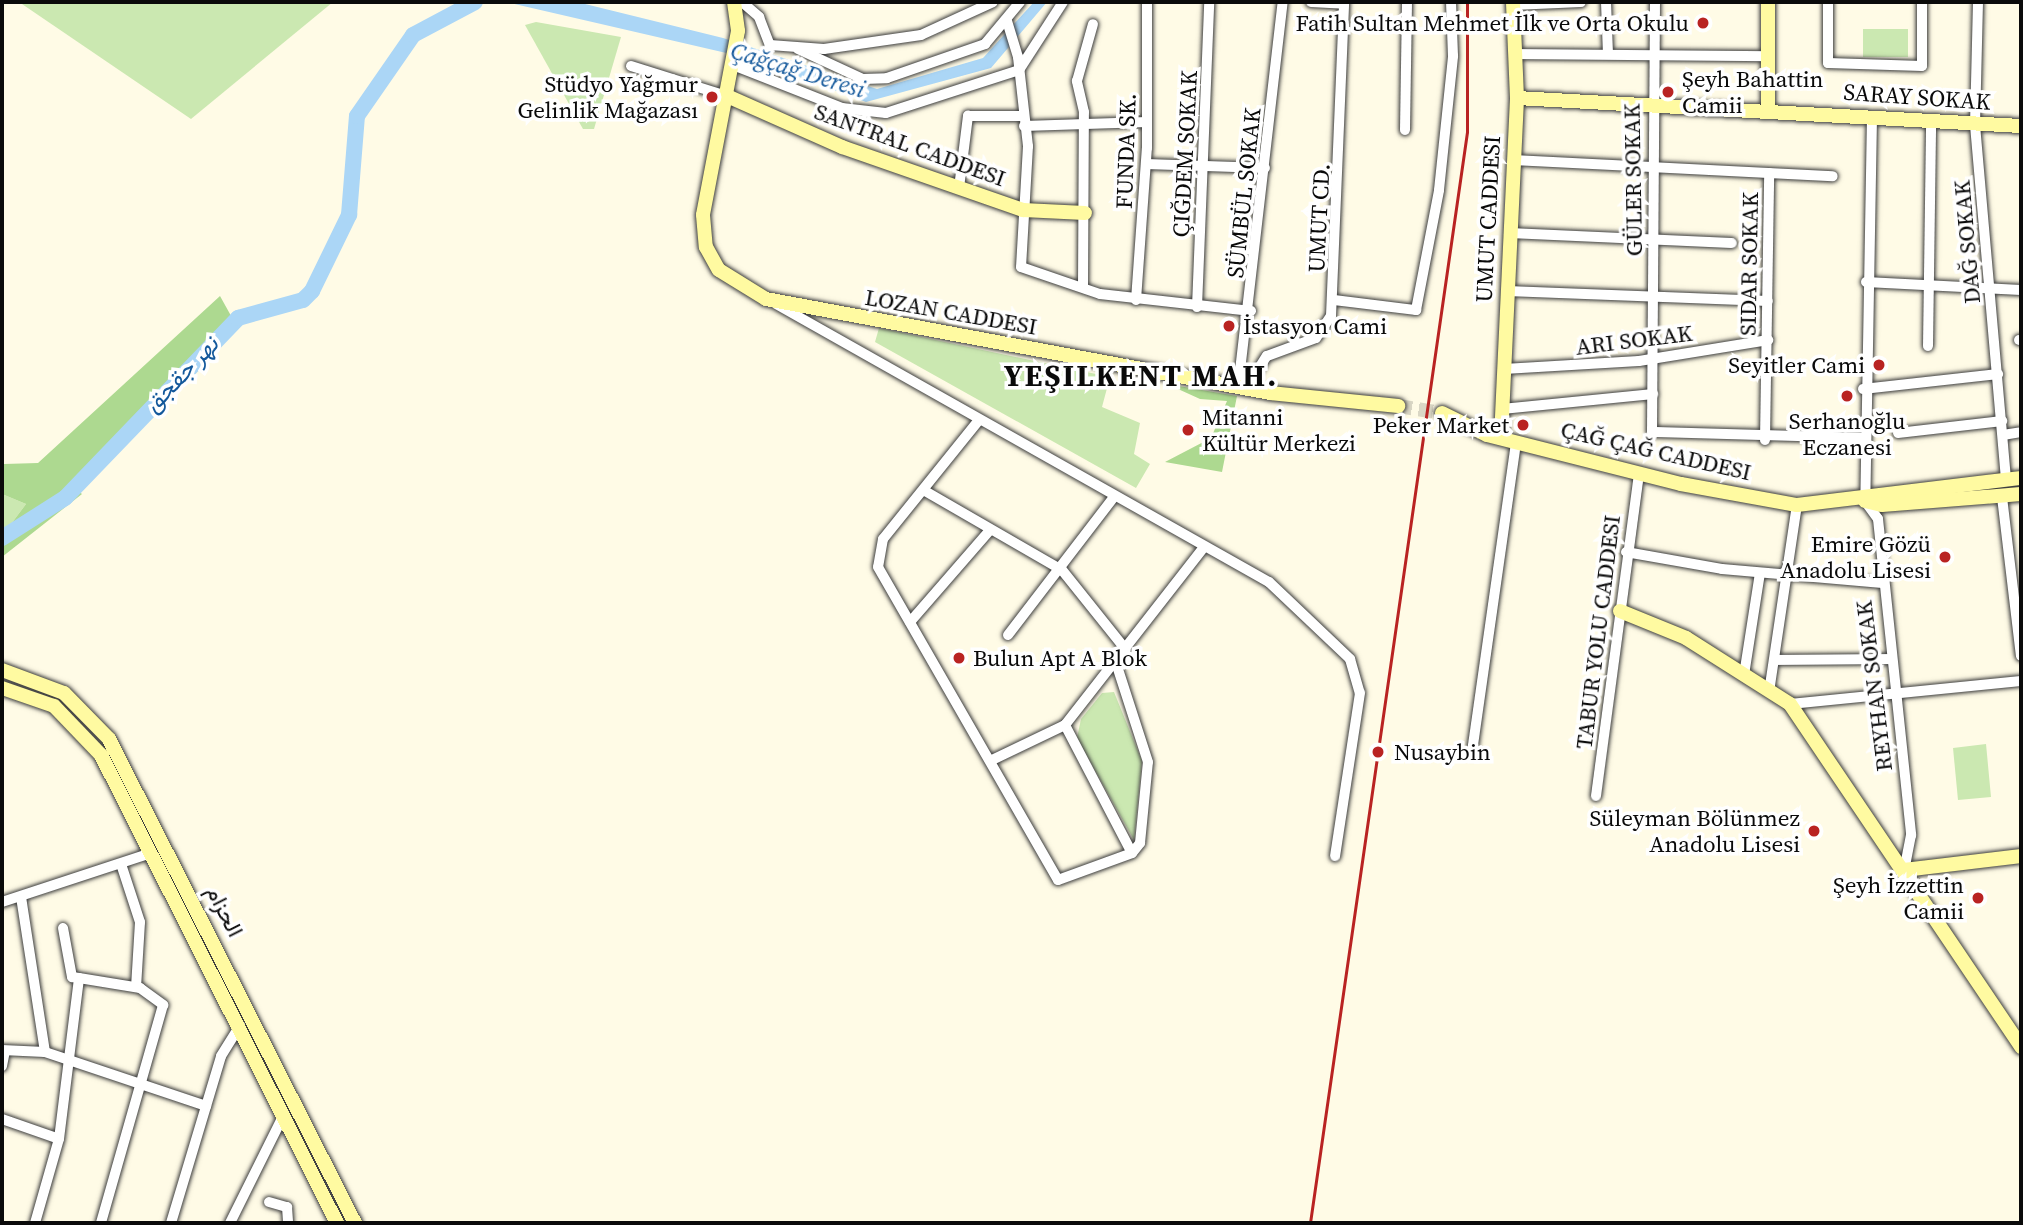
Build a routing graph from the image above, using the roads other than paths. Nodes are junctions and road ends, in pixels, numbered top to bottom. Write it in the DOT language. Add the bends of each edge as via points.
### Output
graph roads {
  1 [pos="734,2"];
  2 [pos="742,2"];
  3 [pos="993,2"];
  4 [pos="1018,2"];
  5 [pos="1063,2"];
  6 [pos="1147,2"];
  7 [pos="1209,2"];
  8 [pos="1283,2"];
  9 [pos="1311,2"];
  10 [pos="1408,2"];
  11 [pos="1451,2"];
  12 [pos="1581,2"];
  13 [pos="1606,2"];
  14 [pos="1655,2"];
  15 [pos="1768,2"];
  16 [pos="1828,2"];
  17 [pos="1922,2"];
  18 [pos="1978,2"];
  19 [pos="1344,3"];
  20 [pos="1513,3"];
  21 [pos="1007,21"];
  22 [pos="1093,24"];
  23 [pos="794,47"];
  24 [pos="1652,52"];
  25 [pos="1608,53"];
  26 [pos="1516,54"];
  27 [pos="1768,57"];
  28 [pos="734,62"];
  29 [pos="631,66"];
  30 [pos="1019,70"];
  31 [pos="727,96"];
  32 [pos="1517,98"];
  33 [pos="1651,107"];
  34 [pos="1768,111"];
  35 [pos="1872,117"];
  36 [pos="1023,121"];
  37 [pos="1084,121"];
  38 [pos="1931,121"];
  39 [pos="1147,122"];
  40 [pos="1975,125"];
  41 [pos="2021,126"];
  42 [pos="1405,130"];
  43 [pos="1513,160"];
  44 [pos="1146,164"];
  45 [pos="1205,165"];
  46 [pos="1653,167"];
  47 [pos="1265,168"];
  48 [pos="1769,173"];
  49 [pos="1833,176"];
  50 [pos="959,188"];
  51 [pos="1023,210"];
  52 [pos="1085,213"];
  53 [pos="1509,233"];
  54 [pos="1653,239"];
  55 [pos="1732,243"];
  56 [pos="1866,282"];
  57 [pos="1927,286"];
  58 [pos="1083,287"];
  59 [pos="1989,289"];
  60 [pos="2021,290"];
  61 [pos="1507,291"];
  62 [pos="1654,297"];
  63 [pos="766,299"];
  64 [pos="1136,300"];
  65 [pos="1334,300"];
  66 [pos="1768,301"];
  67 [pos="1197,307"];
  68 [pos="1251,311"];
  69 [pos="1768,340"];
  70 [pos="1928,346"];
  71 [pos="1655,358"];
  72 [pos="1504,369"];
  73 [pos="1998,374"];
  74 [pos="1242,388"];
  75 [pos="1863,389"];
  76 [pos="1653,394"];
  77 [pos="1398,406"];
  78 [pos="1502,409"];
  79 [pos="1442,413"];
  80 [pos="979,420"];
  81 [pos="2002,421"];
  82 [pos="2021,432"];
  83 [pos="1898,433"];
  84 [pos="2003,435"];
  85 [pos="1501,438"];
  86 [pos="1863,438"];
  87 [pos="1765,440"];
  88 [pos="1517,441"];
  89 [pos="1639,473"];
  90 [pos="2014,478"];
  91 [pos="925,491"];
  92 [pos="2021,494"];
  93 [pos="1115,497"];
  94 [pos="2002,497"];
  95 [pos="1865,501"];
  96 [pos="1797,505"];
  97 [pos="989,531"];
  98 [pos="1205,547"];
  99 [pos="1626,552"];
  100 [pos="1062,570"];
  101 [pos="1760,573"];
  102 [pos="1784,576"];
  103 [pos="1882,583"];
  104 [pos="1619,611"];
  105 [pos="910,622"];
  106 [pos="1008,635"];
  107 [pos="1126,650"];
  108 [pos="2021,656"];
  109 [pos="1890,659"];
  110 [pos="1775,660"];
  111 [pos="1116,663"];
  112 [pos="2,670"];
  113 [pos="1744,675"];
  114 [pos="2021,681"];
  115 [pos="2,688"];
  116 [pos="1769,692"];
  117 [pos="1895,694"];
  118 [pos="1790,704"];
  119 [pos="1065,725"];
  120 [pos="1472,752"];
  121 [pos="992,760"];
  122 [pos="1596,796"];
  123 [pos="169,851"];
  124 [pos="1132,853"];
  125 [pos="152,856"];
  126 [pos="1335,856"];
  127 [pos="2021,856"];
  128 [pos="122,867"];
  129 [pos="1903,870"];
  130 [pos="22,897"];
  131 [pos="2,902"];
  132 [pos="64,928"];
  133 [pos="79,978"];
  134 [pos="136,987"];
  135 [pos="240,1026"];
  136 [pos="2021,1047"];
  137 [pos="3,1050"];
  138 [pos="45,1052"];
  139 [pos="72,1061"];
  140 [pos="2,1066"];
  141 [pos="144,1086"];
  142 [pos="206,1106"];
  143 [pos="284,1114"];
  144 [pos="2,1119"];
  145 [pos="59,1139"];
  146 [pos="269,1202"];
  147 [pos="35,1223"];
  148 [pos="101,1223"];
  149 [pos="171,1223"];
  150 [pos="230,1223"];
  151 [pos="288,1223"];
  152 [pos="337,1223"];
  153 [pos="355,1223"];
  1 -- 28 [label="main road, LOZAN CADDESI" via="738,31"];
  2 -- 23 [label="street" via="758,17 770,45"];
  3 -- 23 [label="street" via="894,41"];
  4 -- 21 [label="street"];
  5 -- 30 [label="street"];
  6 -- 39 [label="street, FUNDA SK."];
  7 -- 45 [label="street, ÇIĞDEM SOKAK"];
  8 -- 47 [label="street, SÜMBÜL SOKAK"];
  9 -- 19 [label="street"];
  10 -- 42 [label="street"];
  11 -- 65 [label="street" via="1453,56 1441,178 1416,310"];
  12 -- 20 [label="street"];
  13 -- 25 [label="street"];
  14 -- 24 [label="street, GÜLER SOKAK"];
  15 -- 27 [label="main road"];
  16 -- 17 [label="street" via="1828,63 1922,66"];
  18 -- 40 [label="street, DAĞ SOKAK"];
  19 -- 65 [label="street, UMUT CD."];
  20 -- 26 [label="main road, UMUT CADDESI"];
  21 -- 23 [label="street" via="985,44 887,78 850,74"];
  21 -- 30 [label="street"];
  22 -- 37 [label="street" via="1077,81"];
  24 -- 25 [label="street"];
  24 -- 27 [label="street"];
  24 -- 33 [label="street, GÜLER SOKAK"];
  25 -- 26 [label="street"];
  26 -- 32 [label="main road, UMUT CADDESI"];
  27 -- 34 [label="main road"];
  28 -- 30 [label="street" via="868,114 918,105"];
  28 -- 31 [label="main road, LOZAN CADDESI"];
  29 -- 31 [label="street"];
  30 -- 36 [label="street"];
  31 -- 50 [label="main road, SANTRAL CADDESI"];
  31 -- 63 [label="main road, LOZAN CADDESI" via="703,215 706,247 719,270"];
  32 -- 33 [label="main road, SARAY SOKAK"];
  32 -- 43 [label="main road, UMUT CADDESI"];
  33 -- 34 [label="main road, SARAY SOKAK"];
  33 -- 46 [label="street, GÜLER SOKAK"];
  34 -- 35 [label="main road, SARAY SOKAK"];
  35 -- 38 [label="main road, SARAY SOKAK"];
  35 -- 56 [label="street"];
  36 -- 37 [label="street"];
  36 -- 50 [label="street" via="968,116"];
  36 -- 51 [label="street"];
  37 -- 39 [label="street"];
  37 -- 52 [label="street"];
  38 -- 40 [label="main road, SARAY SOKAK"];
  38 -- 57 [label="street"];
  39 -- 44 [label="street, FUNDA SK."];
  40 -- 41 [label="main road, SARAY SOKAK"];
  40 -- 59 [label="street, DAĞ SOKAK"];
  43 -- 46 [label="street"];
  43 -- 53 [label="main road, UMUT CADDESI"];
  44 -- 45 [label="street"];
  44 -- 64 [label="street, FUNDA SK."];
  45 -- 47 [label="street"];
  45 -- 67 [label="street, ÇIĞDEM SOKAK"];
  46 -- 48 [label="street"];
  46 -- 54 [label="street, GÜLER SOKAK"];
  47 -- 68 [label="street, SÜMBÜL SOKAK"];
  48 -- 49 [label="street"];
  48 -- 66 [label="street, SIDAR SOKAK"];
  50 -- 51 [label="main road, SANTRAL CADDESI"];
  51 -- 52 [label="main road, SANTRAL CADDESI"];
  51 -- 58 [label="street" via="1021,267"];
  52 -- 58 [label="street"];
  53 -- 54 [label="street"];
  53 -- 61 [label="main road, UMUT CADDESI"];
  54 -- 55 [label="street"];
  54 -- 62 [label="street, GÜLER SOKAK"];
  56 -- 57 [label="street"];
  56 -- 75 [label="street"];
  57 -- 59 [label="street"];
  57 -- 70 [label="street"];
  58 -- 64 [label="street"];
  59 -- 60 [label="street"];
  59 -- 73 [label="street, DAĞ SOKAK"];
  61 -- 62 [label="street"];
  61 -- 72 [label="main road, UMUT CADDESI"];
  62 -- 66 [label="street"];
  62 -- 71 [label="street, GÜLER SOKAK"];
  63 -- 74 [label="main road, LOZAN CADDESI"];
  63 -- 80 [label="street"];
  64 -- 67 [label="street"];
  65 -- 74 [label="street, UMUT CD." via="1325,330 1267,356"];
  66 -- 69 [label="street, SIDAR SOKAK"];
  67 -- 68 [label="street"];
  68 -- 74 [label="street, SÜMBÜL SOKAK"];
  69 -- 71 [label="street"];
  69 -- 87 [label="street, SIDAR SOKAK"];
  71 -- 72 [label="street"];
  71 -- 76 [label="street, GÜLER SOKAK"];
  72 -- 78 [label="main road, UMUT CADDESI"];
  73 -- 75 [label="street"];
  73 -- 81 [label="street, DAĞ SOKAK"];
  74 -- 77 [label="main road, LOZAN CADDESI"];
  75 -- 86 [label="street"];
  76 -- 78 [label="street"];
  76 -- 87 [label="street, GÜLER SOKAK" via="1652,432"];
  78 -- 85 [label="main road, UMUT CADDESI"];
  79 -- 85 [label="main road, ÇAĞ ÇAĞ CADDESI"];
  80 -- 91 [label="street"];
  80 -- 93 [label="street"];
  81 -- 83 [label="street"];
  81 -- 84 [label="street, DAĞ SOKAK"];
  82 -- 84 [label="street"];
  84 -- 90 [label="street, DAĞ SOKAK"];
  85 -- 88 [label="main road, ÇAĞ ÇAĞ CADDESI"];
  86 -- 87 [label="street"];
  86 -- 95 [label="street"];
  88 -- 89 [label="main road, ÇAĞ ÇAĞ CADDESI"];
  88 -- 120 [label="street"];
  89 -- 96 [label="main road, ÇAĞ ÇAĞ CADDESI"];
  89 -- 99 [label="street, TABUR YOLU CADDESI"];
  90 -- 95 [label="main road"];
  91 -- 97 [label="street"];
  91 -- 105 [label="street" via="883,539 877,558"];
  92 -- 94 [label="main road"];
  93 -- 98 [label="street"];
  93 -- 100 [label="street"];
  94 -- 95 [label="main road" via="1882,505"];
  94 -- 108 [label="street"];
  95 -- 96 [label="main road, ÇAĞ ÇAĞ CADDESI"];
  95 -- 103 [label="street, REYHAN SOKAK" via="1878,519"];
  96 -- 102 [label="street"];
  97 -- 100 [label="street"];
  97 -- 105 [label="street"];
  98 -- 107 [label="street"];
  98 -- 126 [label="street" via="1269,582 1350,659 1359,676"];
  99 -- 101 [label="street"];
  99 -- 104 [label="street, TABUR YOLU CADDESI"];
  100 -- 106 [label="street"];
  100 -- 107 [label="street"];
  101 -- 102 [label="street"];
  101 -- 113 [label="street"];
  102 -- 103 [label="street"];
  102 -- 110 [label="street"];
  103 -- 109 [label="street, REYHAN SOKAK"];
  104 -- 113 [label="main road" via="1649,618"];
  104 -- 122 [label="street, TABUR YOLU CADDESI"];
  105 -- 121 [label="street"];
  107 -- 111 [label="street"];
  109 -- 110 [label="street"];
  109 -- 117 [label="street, REYHAN SOKAK"];
  110 -- 116 [label="street"];
  111 -- 119 [label="street"];
  111 -- 124 [label="street" via="1147,762 1142,832"];
  112 -- 123 [label="main road, الحزام" via="50,685 86,711 120,757"];
  113 -- 116 [label="main road"];
  114 -- 117 [label="street"];
  115 -- 125 [label="main road, الحزام" via="54,706 83,731"];
  116 -- 118 [label="main road"];
  117 -- 118 [label="street"];
  117 -- 129 [label="street, REYHAN SOKAK" via="1911,835"];
  118 -- 129 [label="main road"];
  119 -- 121 [label="street"];
  119 -- 124 [label="street"];
  121 -- 124 [label="street" via="1058,880"];
  123 -- 125 [label="main road"];
  123 -- 153 [label="main road, الحزام"];
  125 -- 128 [label="street"];
  125 -- 135 [label="main road, الحزام"];
  127 -- 129 [label="main road"];
  128 -- 130 [label="street"];
  128 -- 134 [label="street" via="140,922"];
  129 -- 136 [label="main road"];
  130 -- 131 [label="street"];
  130 -- 138 [label="street"];
  132 -- 133 [label="street" via="72,976"];
  133 -- 134 [label="street"];
  133 -- 139 [label="street"];
  134 -- 141 [label="street" via="163,1005"];
  135 -- 142 [label="street" via="231,1031"];
  135 -- 143 [label="main road, الحزام"];
  137 -- 138 [label="street"];
  137 -- 140 [label="street"];
  138 -- 139 [label="street"];
  139 -- 141 [label="street"];
  139 -- 145 [label="street"];
  141 -- 142 [label="street"];
  141 -- 148 [label="street"];
  142 -- 149 [label="street"];
  143 -- 150 [label="street"];
  143 -- 152 [label="main road, الحزام"];
  144 -- 145 [label="street"];
  145 -- 147 [label="street"];
  146 -- 151 [label="street" via="287,1207"];
}
